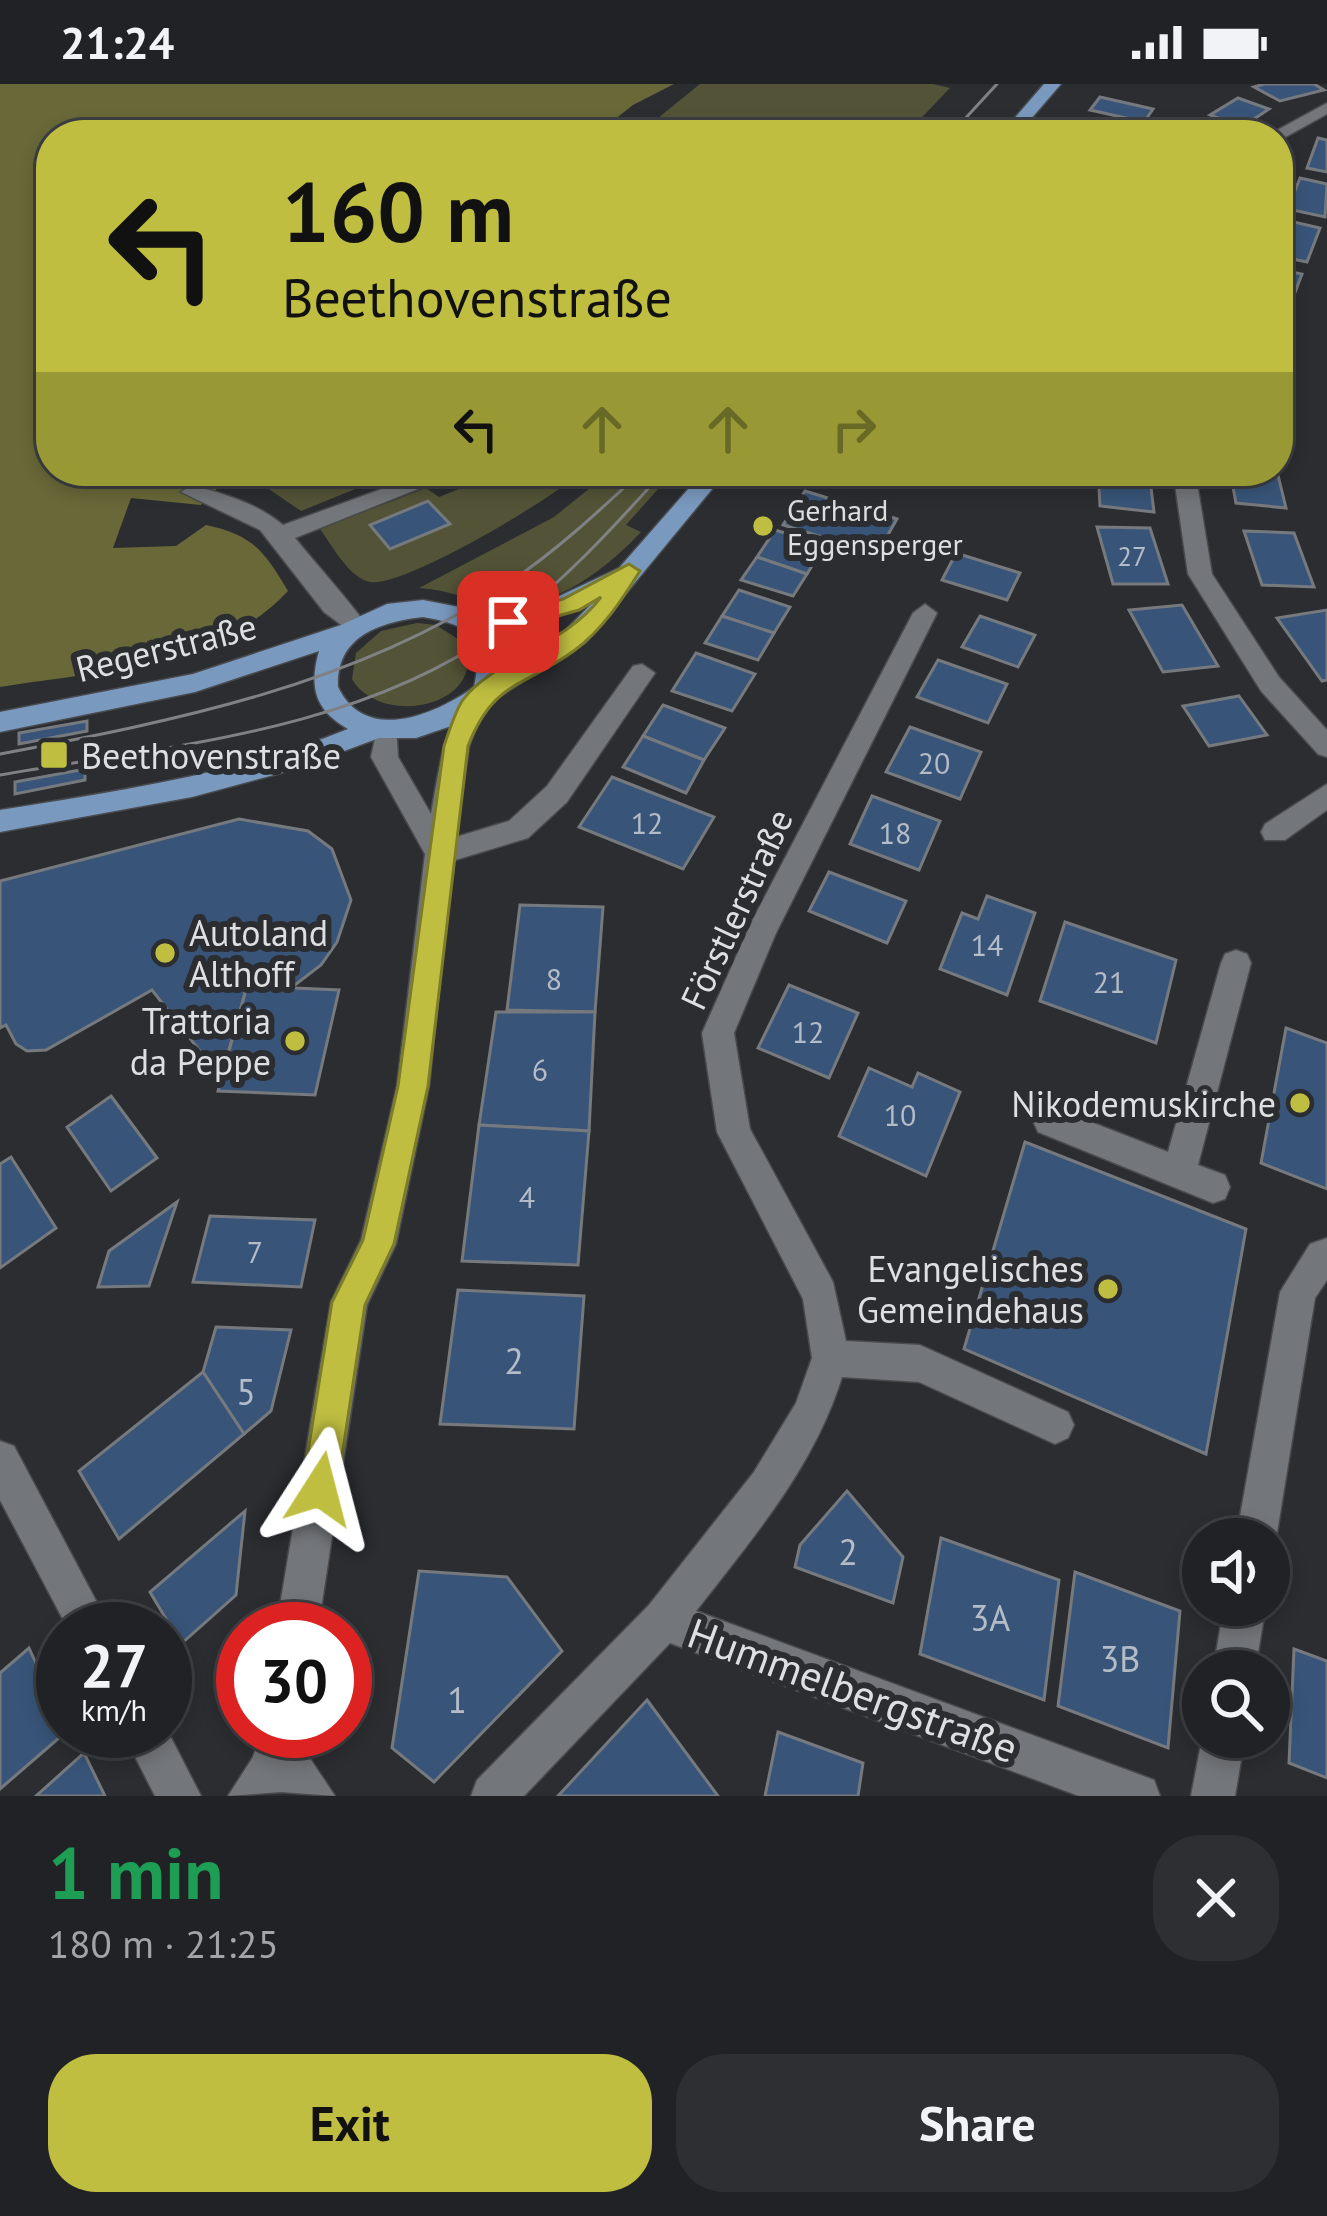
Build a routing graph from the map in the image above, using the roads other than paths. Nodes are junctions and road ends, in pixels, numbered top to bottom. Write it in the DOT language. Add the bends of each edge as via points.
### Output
graph roads {
  1 [pos="1053,84"];
  2 [pos="1327,108"];
  3 [pos="1021,120"];
  4 [pos="1293,126"];
  5 [pos="411,486"];
  6 [pos="703,486"];
  7 [pos="1186,486"];
  8 [pos="192,491"];
  9 [pos="279,535"];
  10 [pos="629,571"];
  11 [pos="925,614"];
  12 [pos="477,626"];
  13 [pos="352,630"];
  14 [pos="642,673"];
  15 [pos="479,699"];
  16 [pos="0,722"];
  17 [pos="382,738"];
  18 [pos="1327,747"];
  19 [pos="1327,795"];
  20 [pos="0,821"];
  21 [pos="1275,832"];
  22 [pos="439,853"];
  23 [pos="1236,963"];
  24 [pos="1049,1121"];
  25 [pos="1179,1174"];
  26 [pos="1213,1187"];
  27 [pos="1327,1256"];
  28 [pos="830,1358"];
  29 [pos="1055,1425"];
  30 [pos="0,1460"];
  31 [pos="1260,1518"];
  32 [pos="76,1602"];
  33 [pos="301,1602"];
  34 [pos="664,1620"];
  35 [pos="159,1758"];
  36 [pos="274,1758"];
  37 [pos="283,1758"];
  38 [pos="289,1758"];
  39 [pos="1219,1758"];
  40 [pos="179,1796"];
  41 [pos="250,1796"];
  42 [pos="284,1796"];
  43 [pos="314,1796"];
  44 [pos="493,1796"];
  45 [pos="1138,1796"];
  46 [pos="1213,1796"];
  1 -- 3 [label="main road"];
  2 -- 4 [label="street"];
  5 -- 9 [label="street"];
  6 -- 10 [label="main road"];
  7 -- 18 [label="street" via="1200,574 1270,684"];
  8 -- 9 [label="street" via="239,508"];
  9 -- 13 [label="street"];
  10 -- 12 [label="main road" via="556,610"];
  10 -- 15 [label="main road" via="567,644"];
  11 -- 28 [label="street, Förstlerstraße" via="718,1033 734,1132 820,1295"];
  12 -- 13 [label="main road" via="414,608"];
  12 -- 15 [label="main road" via="495,654"];
  13 -- 16 [label="main road, Regerstraße" via="195,683"];
  13 -- 17 [label="main road" via="329,653 327,693"];
  14 -- 22 [label="street" via="557,794 518,830"];
  15 -- 17 [label="main road" via="445,722"];
  15 -- 22 [label="street" via="456,746"];
  17 -- 20 [label="main road"];
  17 -- 22 [label="street"];
  19 -- 21 [label="street"];
  22 -- 33 [label="street" via="413,1086 378,1244 349,1302"];
  23 -- 25 [label="street"];
  24 -- 25 [label="street"];
  25 -- 26 [label="street"];
  27 -- 31 [label="street" via="1298,1292"];
  28 -- 29 [label="street" via="920,1364"];
  28 -- 34 [label="street, Förstlerstraße" via="812,1413 768,1486"];
  30 -- 32 [label="street"];
  34 -- 44 [label="street, Hummelbergstraße"];
  34 -- 45 [label="street, Hummelbergstraße"];
  35 -- 40 [label="street"];
  36 -- 41 [label="street"];
  37 -- 42 [label="street"];
  38 -- 43 [label="street"];
  39 -- 46 [label="street"];
}
